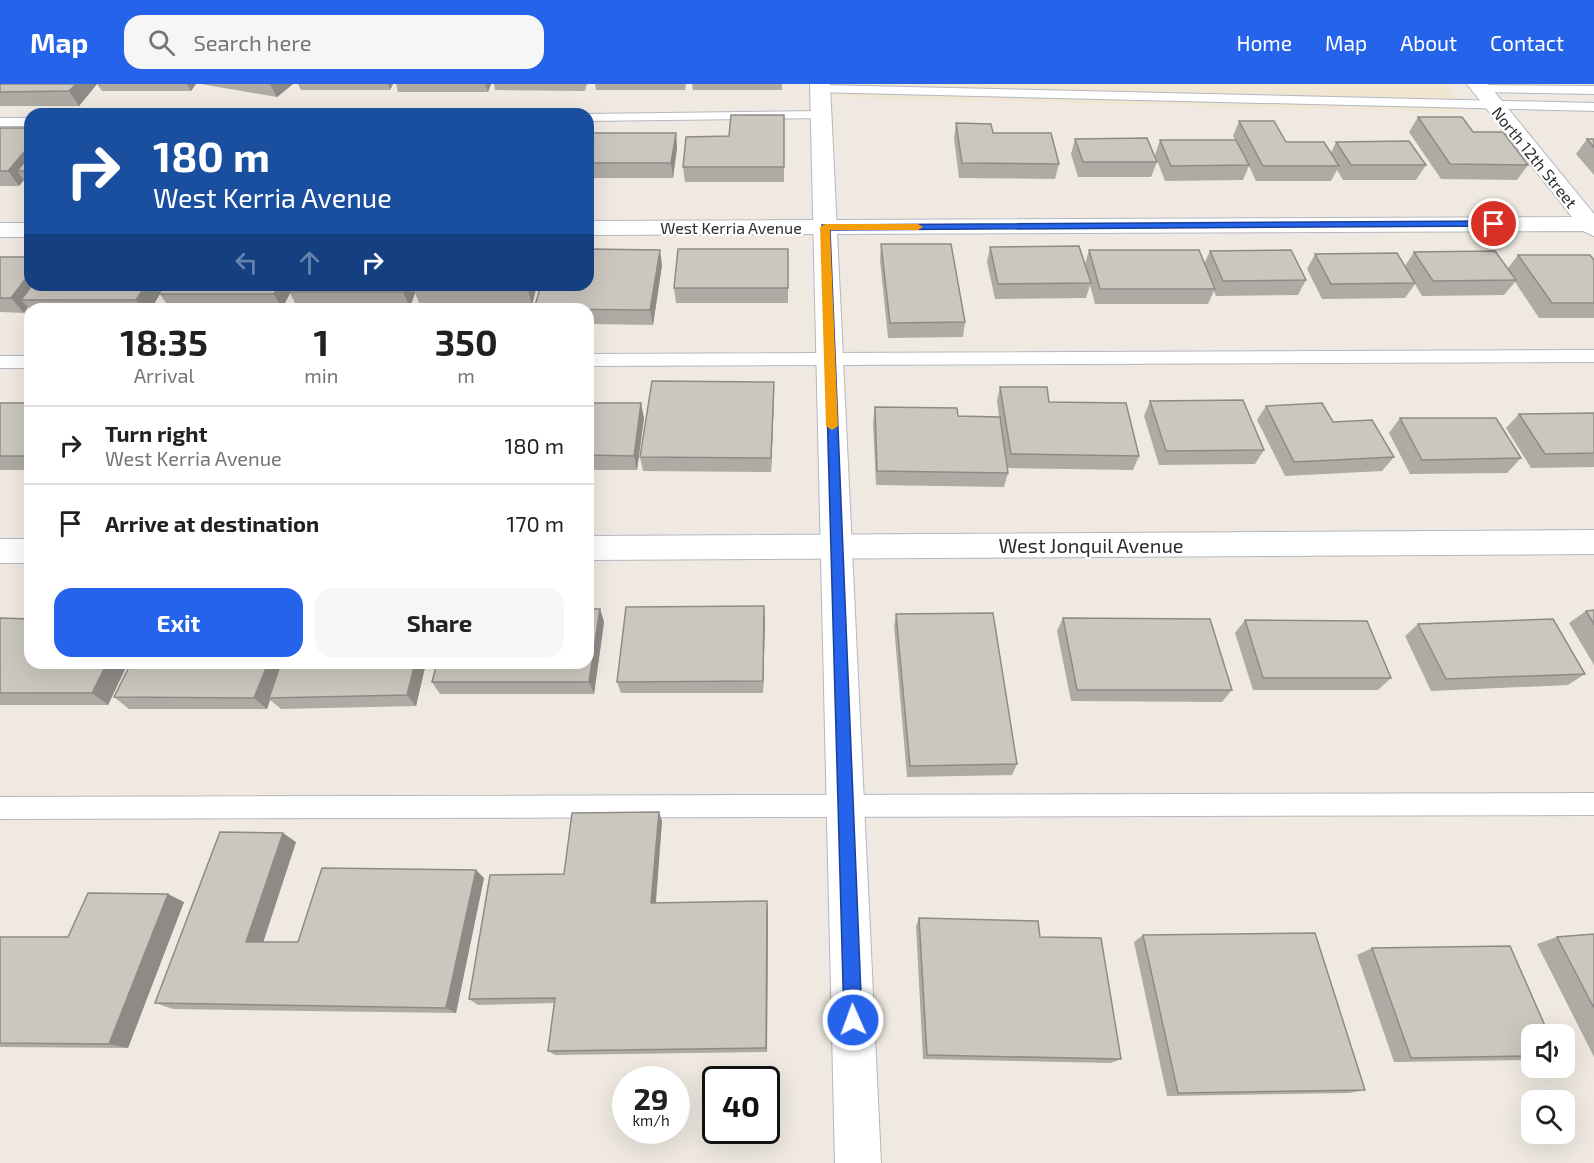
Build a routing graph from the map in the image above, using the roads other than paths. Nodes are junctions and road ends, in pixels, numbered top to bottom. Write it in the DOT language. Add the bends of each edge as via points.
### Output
graph roads {
  1 [pos="862,87"];
  2 [pos="1525,87"];
  3 [pos="1594,90"];
  4 [pos="1484,93"];
  5 [pos="820,96"];
  6 [pos="1594,107"];
  7 [pos="594,116"];
  8 [pos="0,122"];
  9 [pos="24,122"];
  10 [pos="1593,226"];
  11 [pos="825,227"];
  12 [pos="594,228"];
  13 [pos="0,230"];
  14 [pos="24,230"];
  15 [pos="1594,356"];
  16 [pos="830,359"];
  17 [pos="594,360"];
  18 [pos="0,362"];
  19 [pos="24,362"];
  20 [pos="1594,542"];
  21 [pos="836,546"];
  22 [pos="594,548"];
  23 [pos="24,550"];
  24 [pos="0,551"];
  25 [pos="1594,804"];
  26 [pos="845,806"];
  27 [pos="0,808"];
  28 [pos="858,1163"];
  1 -- 4 [label="lane"];
  1 -- 5 [label="lane"];
  2 -- 3 [label="lane"];
  2 -- 4 [label="lane"];
  4 -- 6 [label="lane"];
  4 -- 10 [label="street, North 12th Street"];
  5 -- 7 [label="lane"];
  5 -- 11 [label="street"];
  8 -- 9 [label="lane"];
  10 -- 11 [label="street, West Kerria Avenue"];
  11 -- 12 [label="street, West Kerria Avenue"];
  11 -- 16 [label="street"];
  13 -- 14 [label="street"];
  15 -- 16 [label="lane"];
  16 -- 17 [label="lane"];
  16 -- 21 [label="street"];
  18 -- 19 [label="lane"];
  20 -- 21 [label="street, West Jonquil Avenue"];
  21 -- 22 [label="street, West Jonquil Avenue"];
  21 -- 26 [label="street"];
  23 -- 24 [label="street"];
  25 -- 26 [label="lane"];
  26 -- 27 [label="lane"];
  26 -- 28 [label="street"];
}
